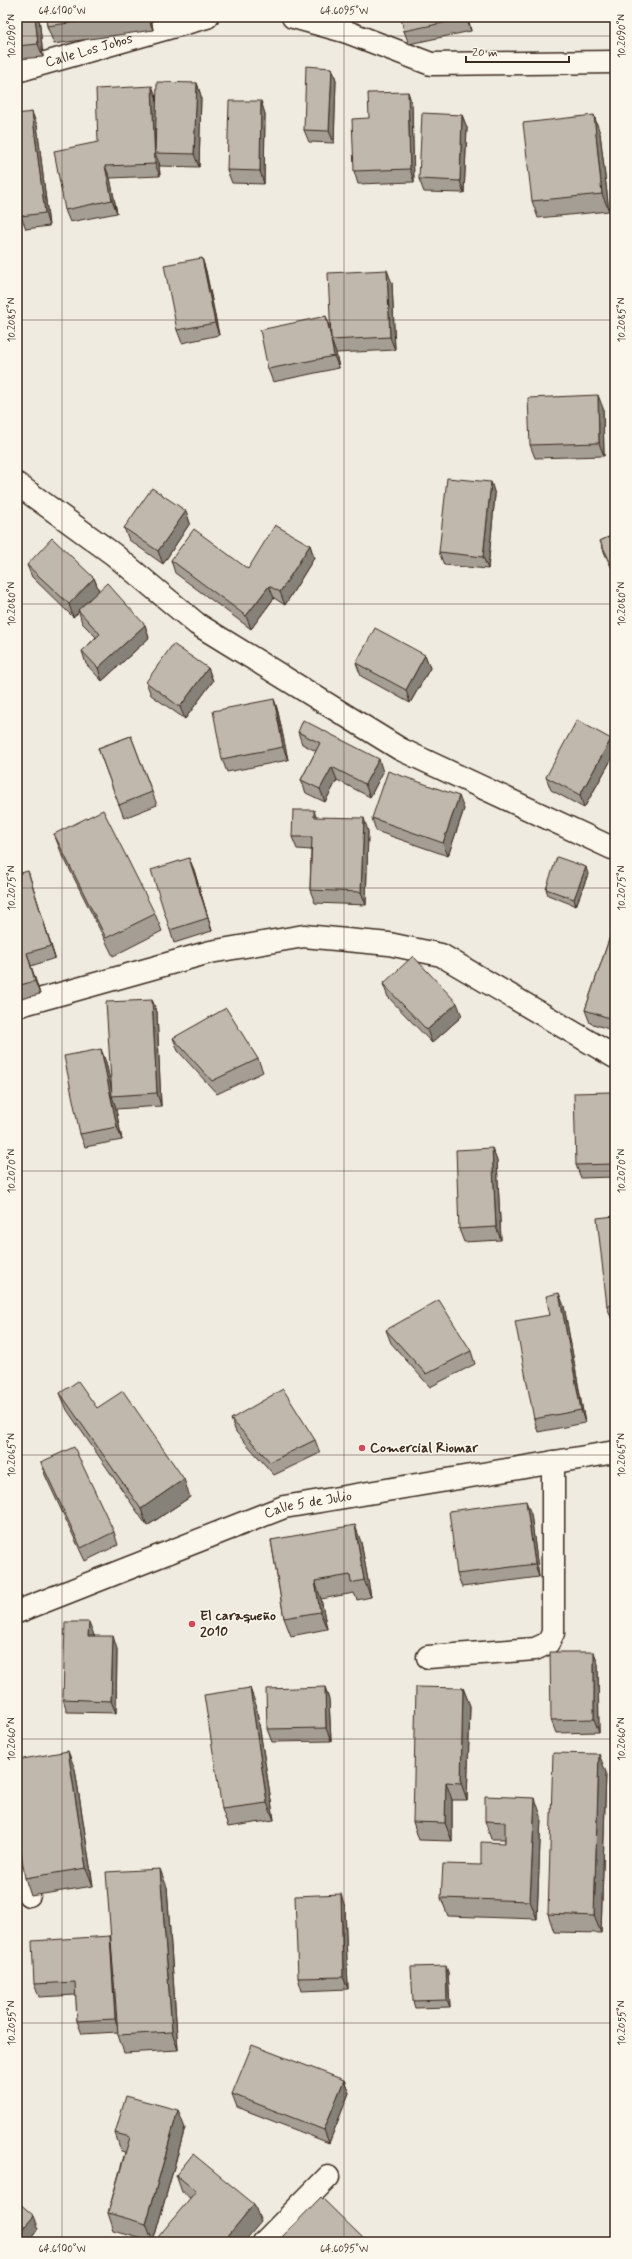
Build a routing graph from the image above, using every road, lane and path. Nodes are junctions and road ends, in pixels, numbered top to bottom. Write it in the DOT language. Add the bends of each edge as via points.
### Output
graph roads {
  1 [pos="207,17"];
  2 [pos="293,17"];
  3 [pos="615,62"];
  4 [pos="17,71"];
  5 [pos="17,484"];
  6 [pos="612,848"];
  7 [pos="17,1006"];
  8 [pos="615,1057"];
  9 [pos="615,1452"];
  10 [pos="553,1462"];
  11 [pos="17,1612"];
  12 [pos="428,1656"];
  13 [pos="328,2177"];
  14 [pos="264,2242"];
  1 -- 4 [label="street, Calle Los Jobos"];
  2 -- 3 [label="street" via="348,32 431,64"];
  5 -- 6 [label="street" via="113,554 197,624 400,749"];
  7 -- 8 [label="street" via="210,952 304,936 389,944 441,954"];
  9 -- 10 [label="street, Calle 5 de Julio"];
  10 -- 11 [label="street, Calle 5 de Julio" via="284,1507"];
  10 -- 12 [label="street" via="553,1633 548,1644 535,1649"];
  13 -- 14 [label="street"];
}
